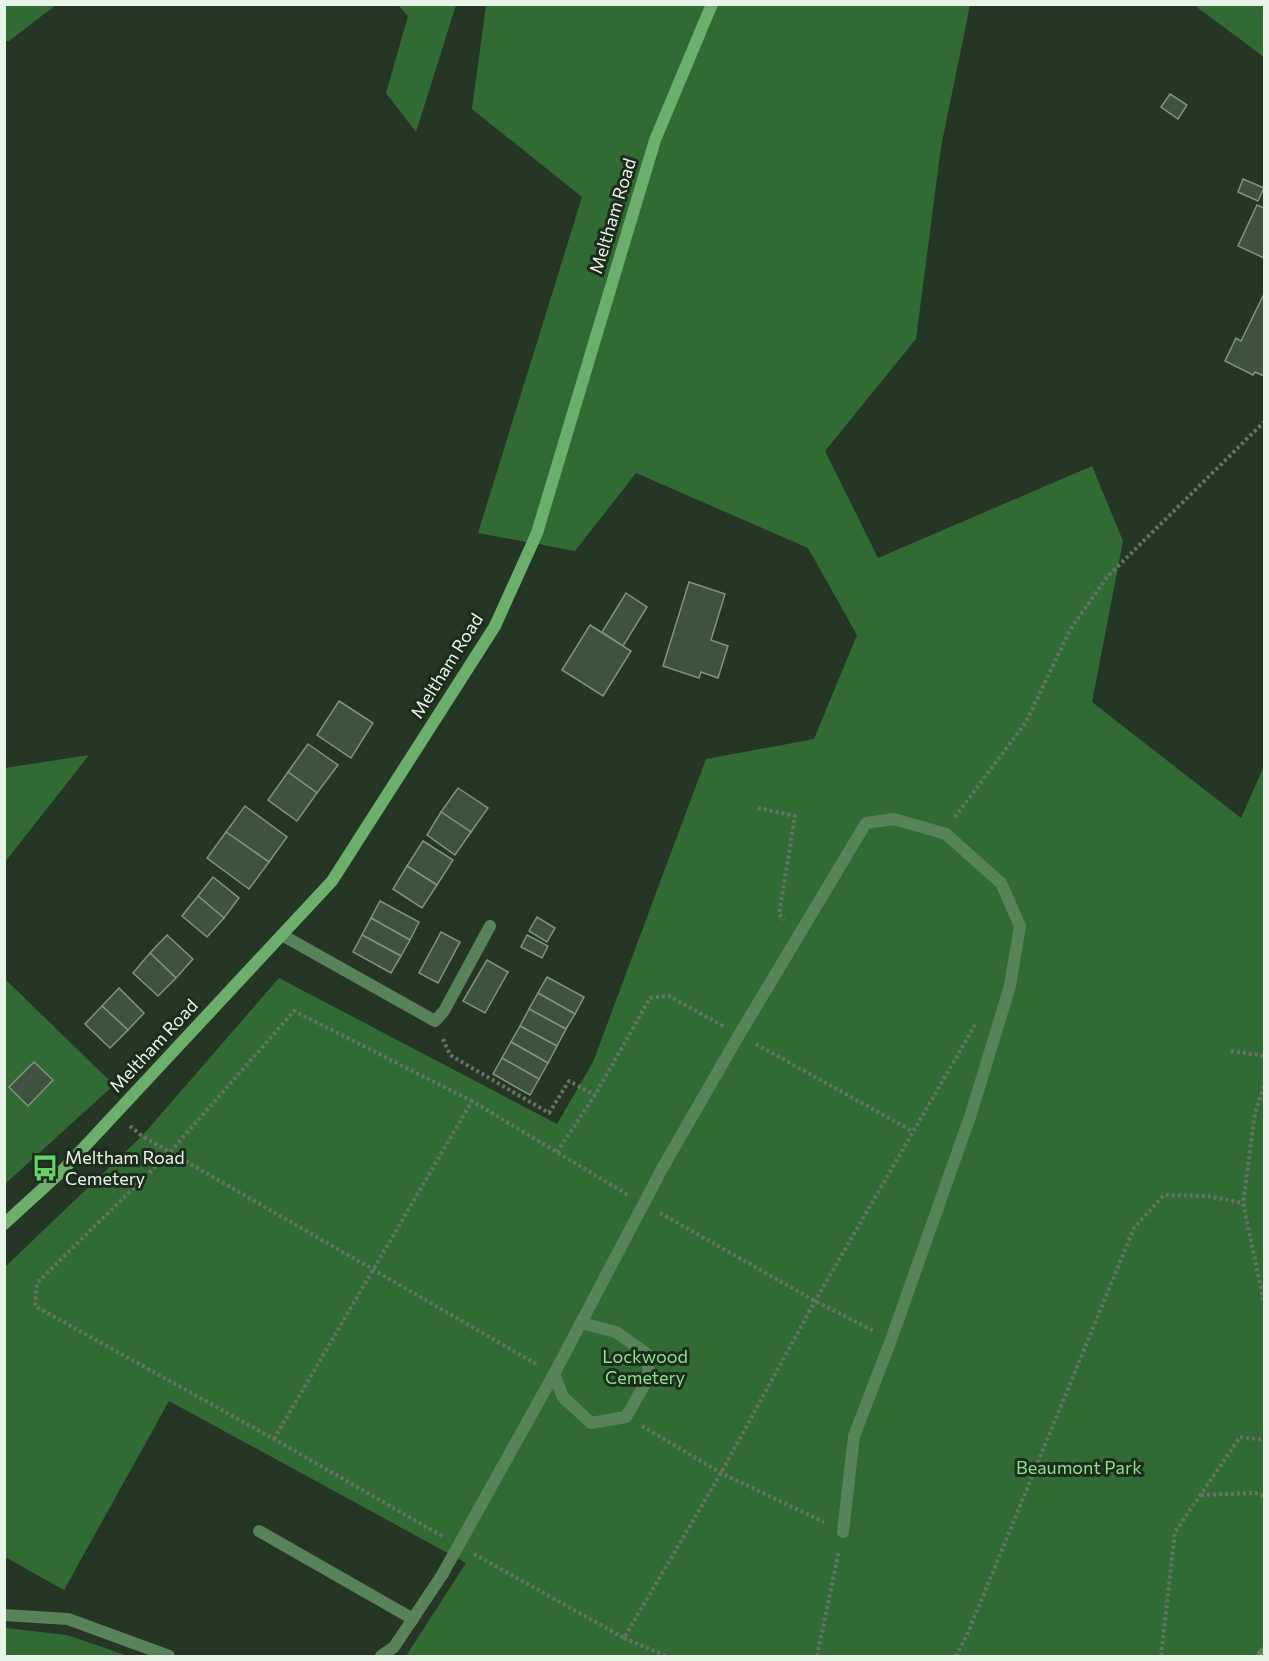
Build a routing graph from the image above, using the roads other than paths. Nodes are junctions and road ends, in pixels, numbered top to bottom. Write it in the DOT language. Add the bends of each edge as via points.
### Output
graph roads {
  1 [pos="712,4"];
  2 [pos="490,926"];
  3 [pos="282,935"];
  4 [pos="4,1224"];
  5 [pos="581,1323"];
  6 [pos="554,1374"];
  7 [pos="259,1531"];
  8 [pos="843,1532"];
  9 [pos="4,1614"];
  10 [pos="413,1618"];
  11 [pos="169,1656"];
  12 [pos="381,1656"];
  1 -- 3 [label="main road, Meltham Road" via="655,140 537,533 495,626 332,880"];
  2 -- 3 [label="lane" via="435,1021"];
  3 -- 4 [label="main road, Meltham Road" via="61,1172"];
  5 -- 6 [label="lane"];
  5 -- 6 [label="lane" via="616,1332 647,1354 649,1377 626,1417 591,1423 563,1397"];
  5 -- 8 [label="lane" via="739,1035 866,823 894,819 946,834 1001,883 1020,926 1010,986 971,1114 854,1436"];
  6 -- 10 [label="lane" via="442,1575"];
  7 -- 10 [label="lane"];
  9 -- 11 [label="lane" via="68,1619"];
  10 -- 12 [label="lane" via="394,1647"];
}
